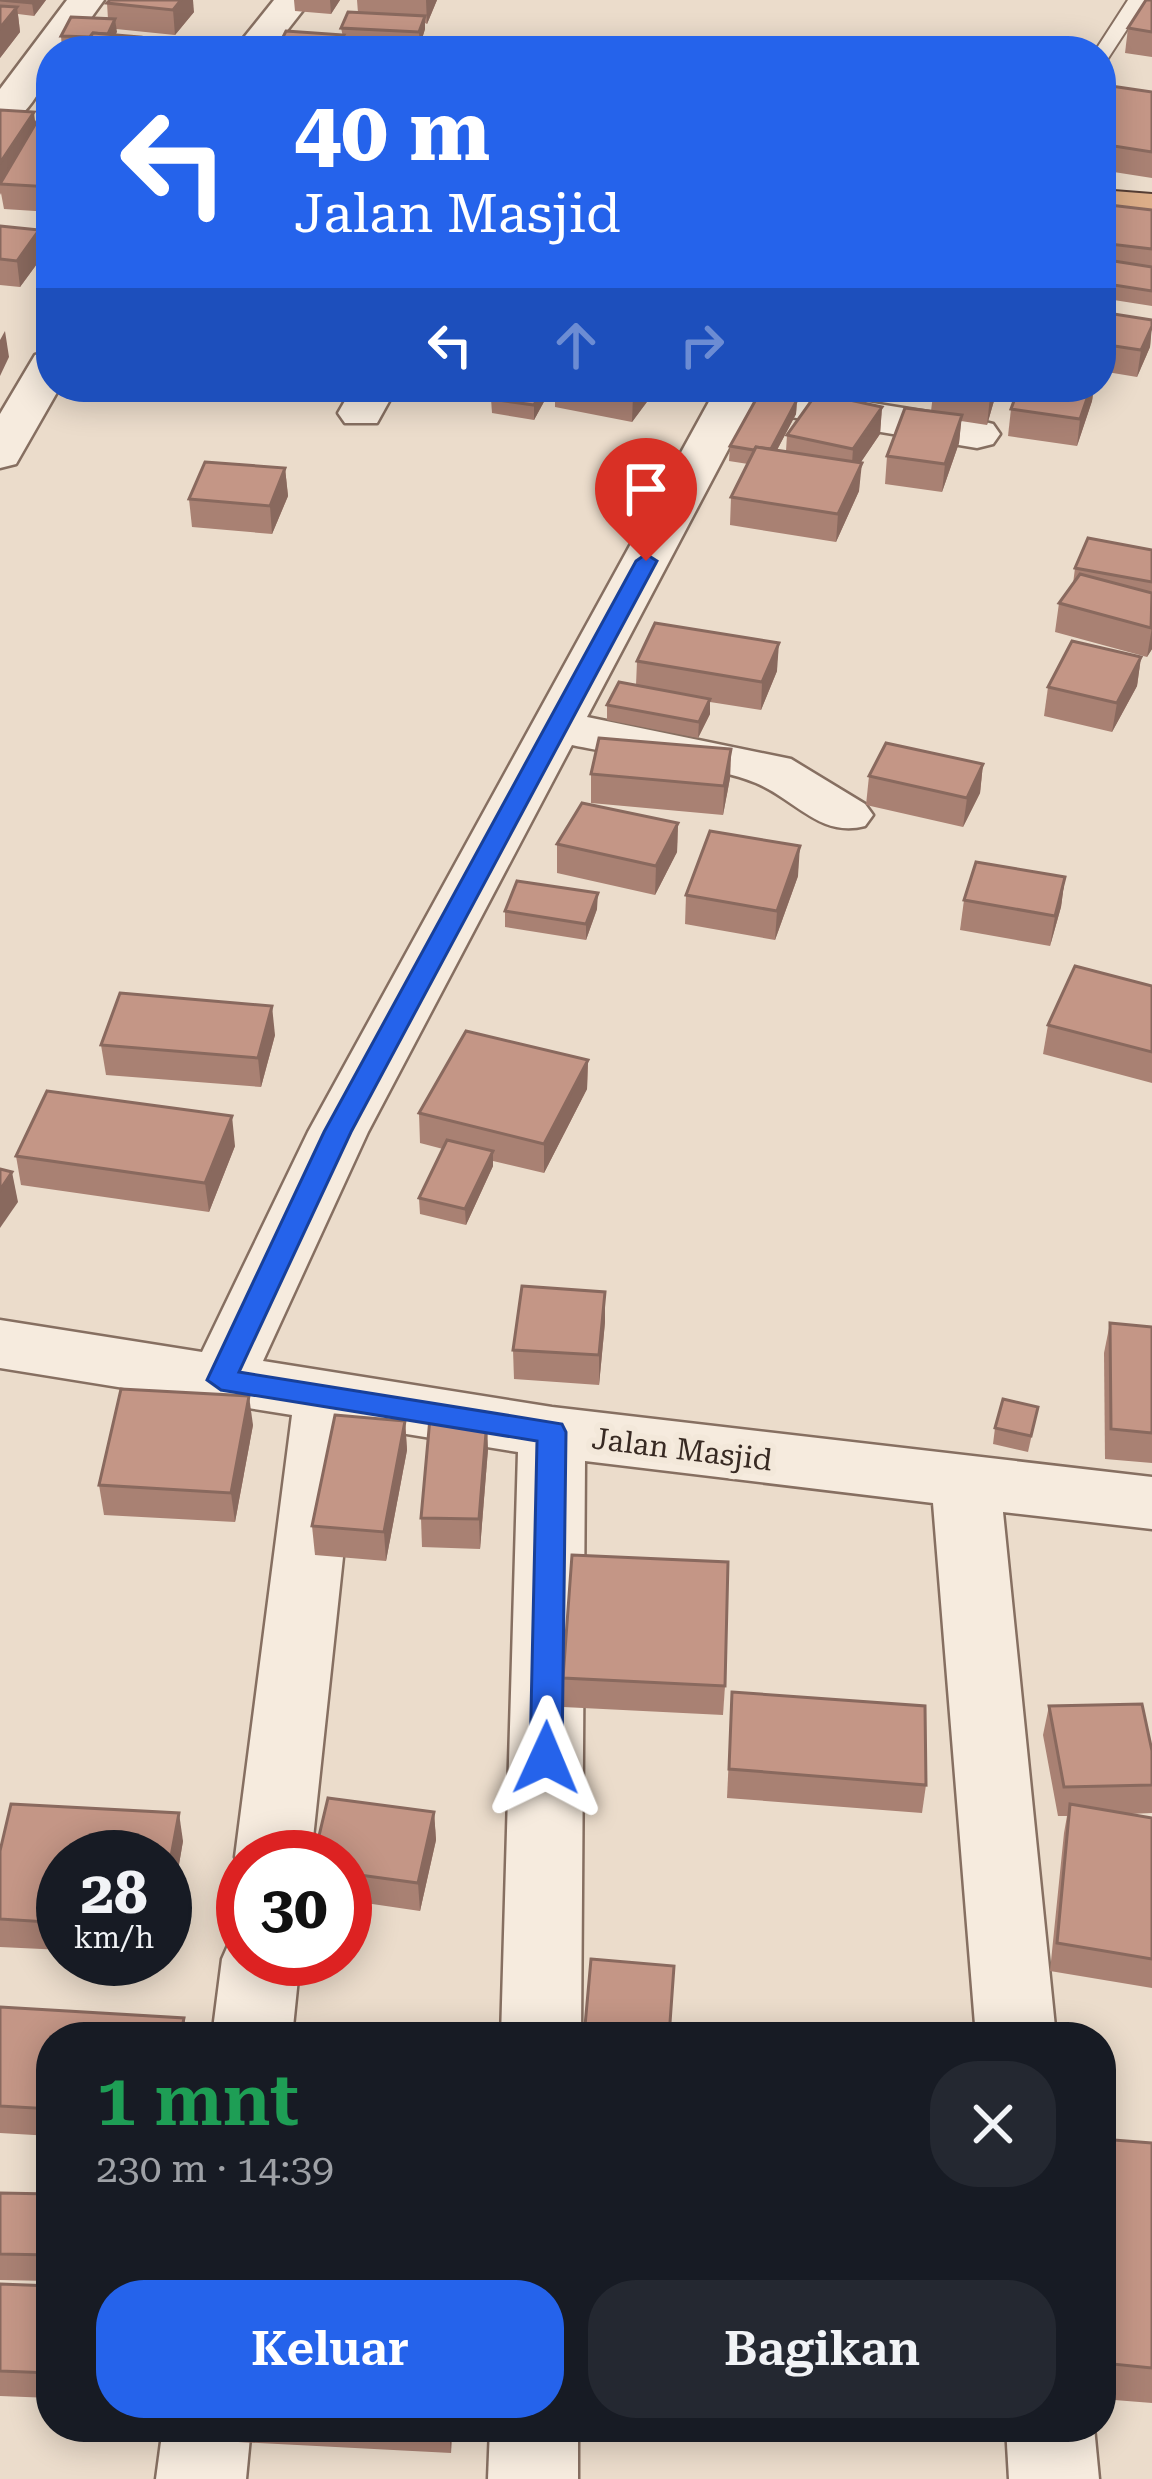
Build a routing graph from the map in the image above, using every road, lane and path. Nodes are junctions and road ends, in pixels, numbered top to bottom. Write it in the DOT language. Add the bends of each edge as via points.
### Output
graph roads {
  1 [pos="86,0"];
  2 [pos="293,0"];
  3 [pos="1137,0"];
  4 [pos="64,36"];
  5 [pos="264,36"];
  6 [pos="1114,36"];
  7 [pos="36,81"];
  8 [pos="11,121"];
  9 [pos="1116,203"];
  10 [pos="1152,207"];
  11 [pos="36,390"];
  12 [pos="731,402"];
  13 [pos="798,402"];
  14 [pos="977,434"];
  15 [pos="0,454"];
  16 [pos="558,727"];
  17 [pos="846,815"];
  18 [pos="0,1344"];
  19 [pos="221,1380"];
  20 [pos="326,1399"];
  21 [pos="552,1432"];
  22 [pos="966,1485"];
  23 [pos="1152,1503"];
  24 [pos="276,1830"];
  25 [pos="258,1986"];
  26 [pos="254,2022"];
  27 [pos="541,2022"];
  28 [pos="1015,2022"];
  29 [pos="205,2442"];
  30 [pos="533,2442"];
  31 [pos="1051,2442"];
  32 [pos="201,2479"];
  33 [pos="532,2479"];
  34 [pos="1054,2479"];
  1 -- 4 [label="street"];
  2 -- 5 [label="street"];
  3 -- 6 [label="lane"];
  7 -- 8 [label="street"];
  9 -- 10 [label="highway"];
  11 -- 15 [label="street"];
  12 -- 16 [label="street"];
  13 -- 14 [label="street"];
  16 -- 17 [label="street" via="772,770"];
  16 -- 19 [label="street" via="338,1132"];
  18 -- 19 [label="street, Jalan Masjid"];
  19 -- 20 [label="street, Jalan Masjid"];
  20 -- 21 [label="street, Jalan Masjid"];
  20 -- 24 [label="street"];
  21 -- 22 [label="street, Jalan Masjid"];
  21 -- 27 [label="street"];
  22 -- 23 [label="street, Jalan Masjid"];
  22 -- 28 [label="street"];
  25 -- 26 [label="street"];
  29 -- 32 [label="street"];
  30 -- 33 [label="street"];
  31 -- 34 [label="street"];
}
